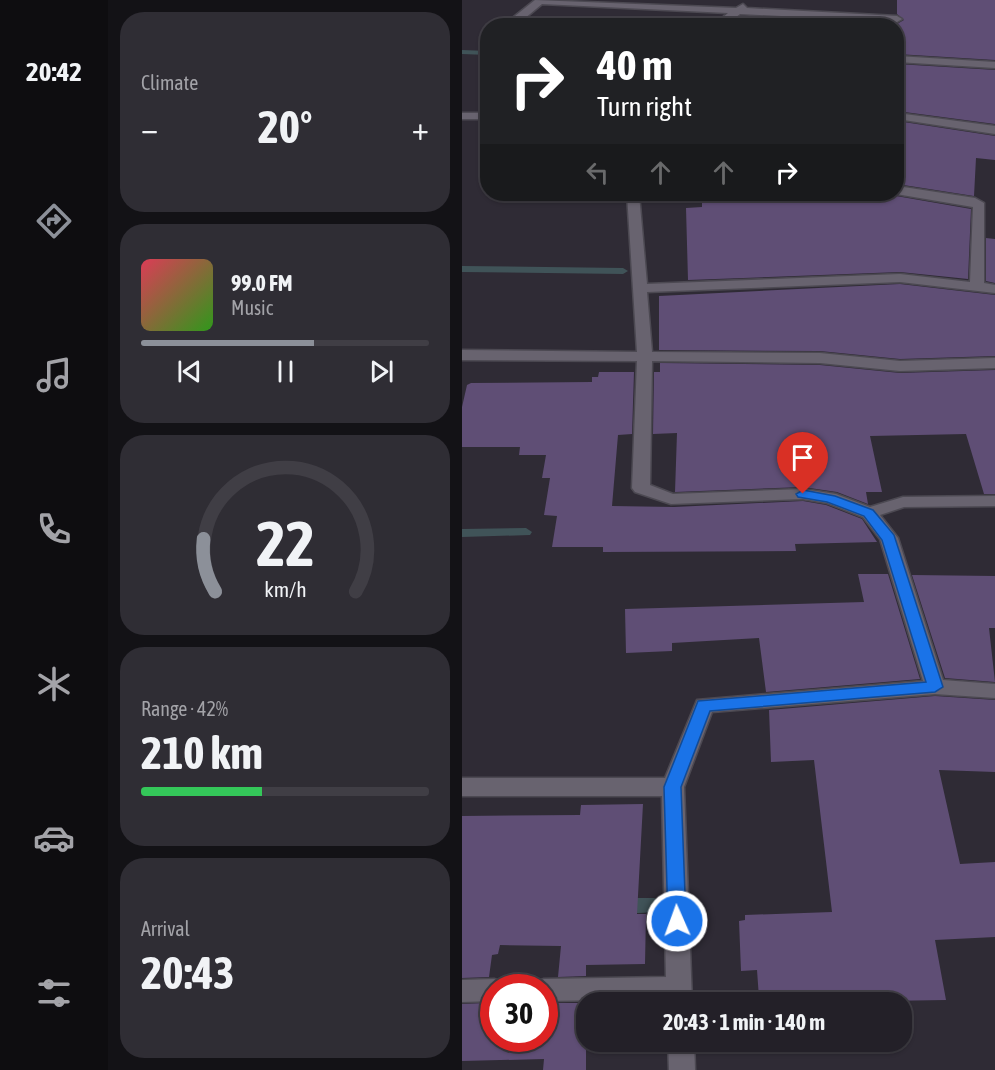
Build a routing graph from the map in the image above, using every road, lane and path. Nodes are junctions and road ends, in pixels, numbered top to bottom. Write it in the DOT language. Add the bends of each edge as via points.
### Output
graph roads {
  1 [pos="747,0"];
  2 [pos="740,10"];
  3 [pos="519,18"];
  4 [pos="729,18"];
  5 [pos="880,18"];
  6 [pos="904,59"];
  7 [pos="995,65"];
  8 [pos="462,116"];
  9 [pos="480,116"];
  10 [pos="904,117"];
  11 [pos="995,130"];
  12 [pos="904,191"];
  13 [pos="634,201"];
  14 [pos="977,286"];
  15 [pos="642,288"];
  16 [pos="995,289"];
  17 [pos="462,355"];
  18 [pos="645,355"];
  19 [pos="995,363"];
  20 [pos="995,501"];
  21 [pos="868,513"];
  22 [pos="935,687"];
  23 [pos="995,691"];
  24 [pos="462,787"];
  25 [pos="673,787"];
  26 [pos="480,990"];
  27 [pos="462,991"];
  28 [pos="558,991"];
  29 [pos="598,992"];
  30 [pos="679,992"];
  31 [pos="681,1052"];
  32 [pos="682,1070"];
  1 -- 2 [label="street"];
  2 -- 3 [label="street" via="540,1"];
  2 -- 4 [label="street"];
  2 -- 5 [label="street"];
  6 -- 7 [label="street"];
  8 -- 9 [label="street"];
  10 -- 11 [label="street"];
  12 -- 14 [label="street" via="975,202 979,206"];
  13 -- 15 [label="street"];
  14 -- 15 [label="street" via="900,278"];
  14 -- 16 [label="street"];
  15 -- 18 [label="street"];
  17 -- 18 [label="street"];
  18 -- 19 [label="street" via="820,358 900,366"];
  18 -- 21 [label="street" via="642,488 671,499 803,494 830,498"];
  20 -- 21 [label="street" via="903,502"];
  21 -- 22 [label="street" via="889,538"];
  22 -- 23 [label="street"];
  22 -- 25 [label="street" via="704,705"];
  24 -- 25 [label="street"];
  25 -- 30 [label="street"];
  26 -- 27 [label="street"];
  28 -- 29 [label="street"];
  31 -- 32 [label="street"];
}
